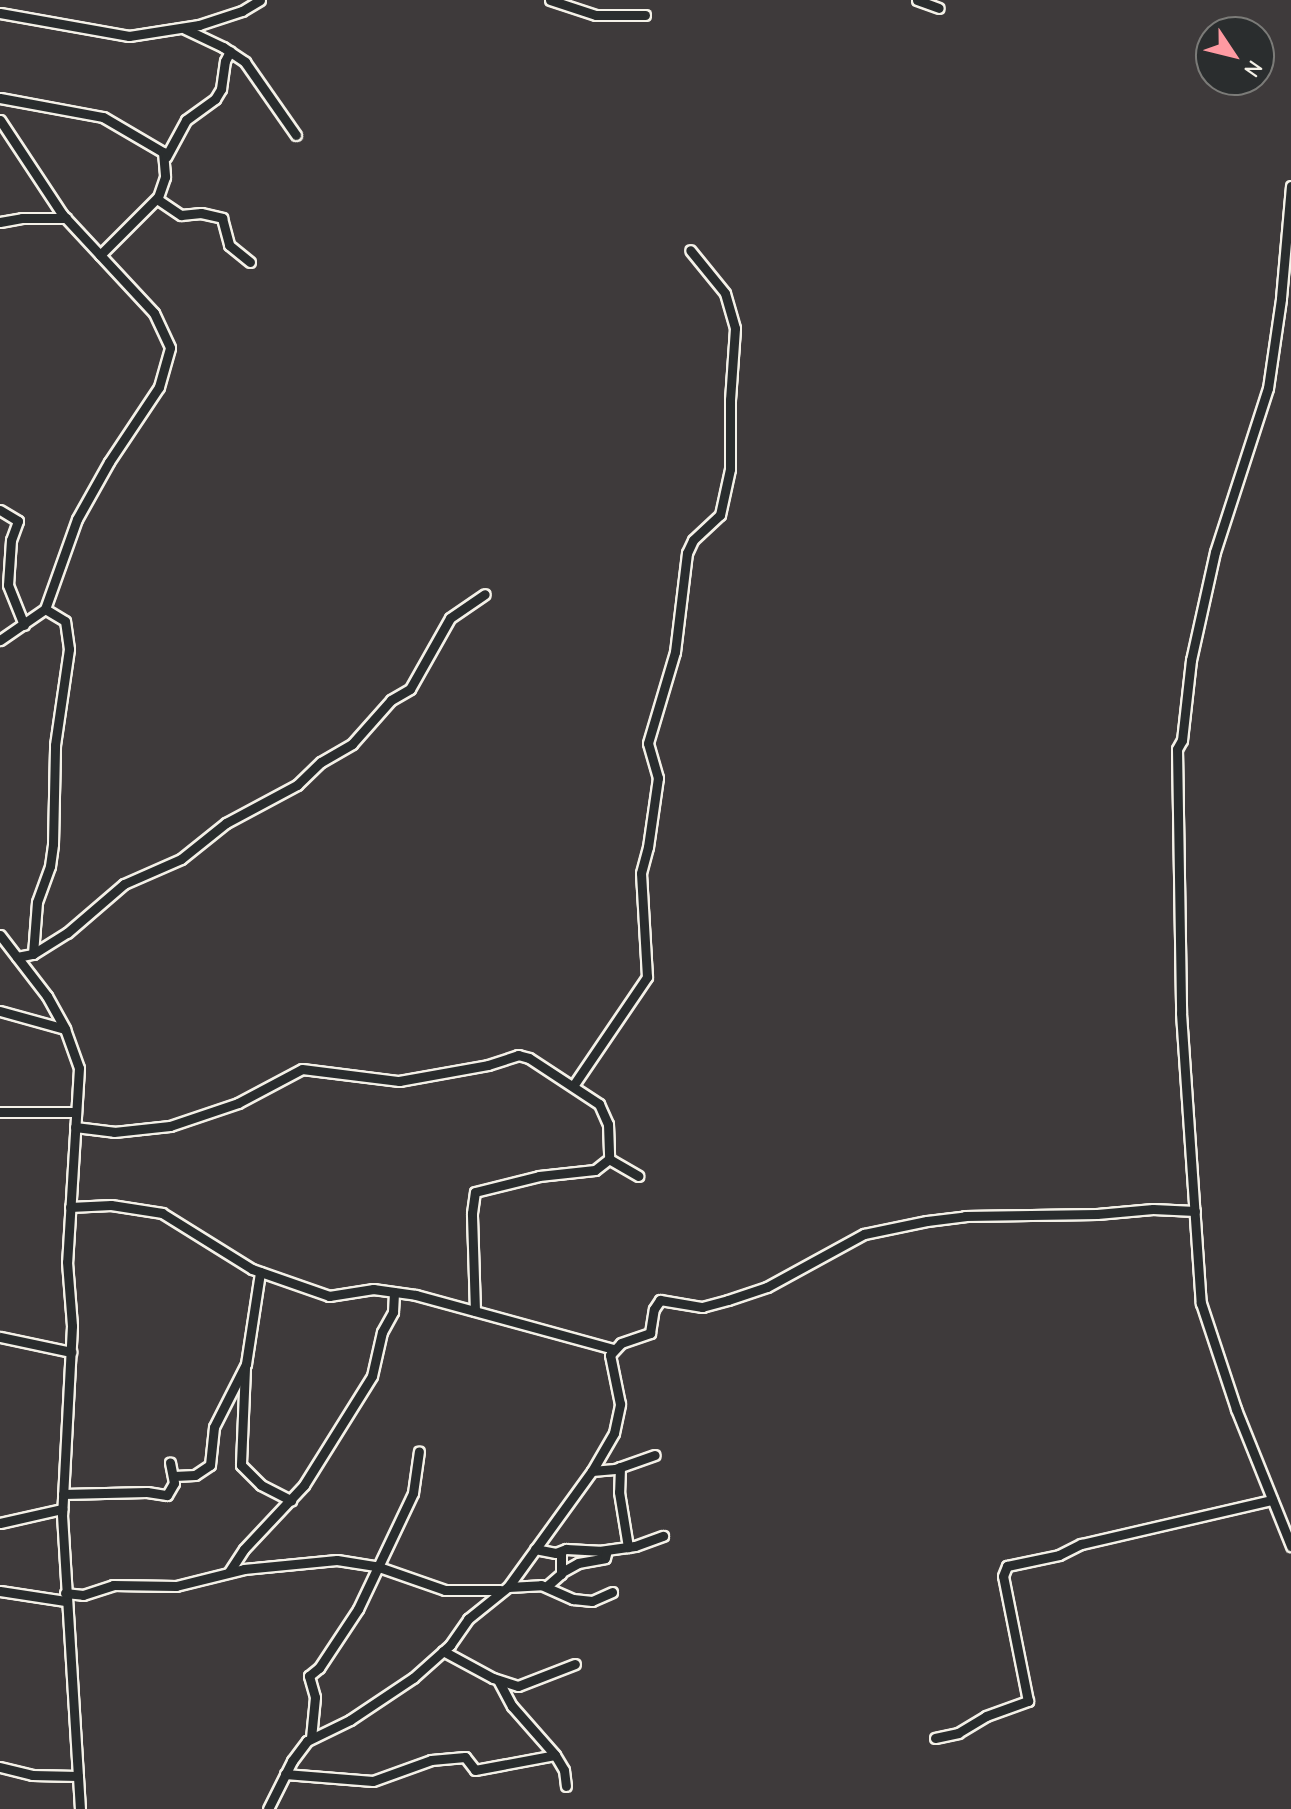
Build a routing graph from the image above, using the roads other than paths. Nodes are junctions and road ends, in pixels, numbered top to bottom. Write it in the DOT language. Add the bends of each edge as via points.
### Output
graph roads {
  1 [pos="260,0"];
  2 [pos="550,0"];
  3 [pos="917,0"];
  4 [pos="939,8"];
  5 [pos="0,13"];
  6 [pos="645,15"];
  7 [pos="182,28"];
  8 [pos="230,51"];
  9 [pos="0,98"];
  10 [pos="0,120"];
  11 [pos="296,135"];
  12 [pos="166,157"];
  13 [pos="1291,186"];
  14 [pos="157,199"];
  15 [pos="66,218"];
  16 [pos="0,222"];
  17 [pos="690,250"];
  18 [pos="100,255"];
  19 [pos="250,262"];
  20 [pos="0,510"];
  21 [pos="485,594"];
  22 [pos="45,609"];
  23 [pos="24,625"];
  24 [pos="0,640"];
  25 [pos="0,935"];
  26 [pos="33,954"];
  27 [pos="17,957"];
  28 [pos="0,1011"];
  29 [pos="65,1029"];
  30 [pos="573,1086"];
  31 [pos="0,1112"];
  32 [pos="76,1112"];
  33 [pos="75,1127"];
  34 [pos="609,1159"];
  35 [pos="638,1176"];
  36 [pos="70,1207"];
  37 [pos="1195,1211"];
  38 [pos="260,1272"];
  39 [pos="394,1292"];
  40 [pos="475,1311"];
  41 [pos="0,1337"];
  42 [pos="613,1349"];
  43 [pos="71,1352"];
  44 [pos="245,1368"];
  45 [pos="419,1451"];
  46 [pos="655,1455"];
  47 [pos="170,1462"];
  48 [pos="620,1467"];
  49 [pos="592,1471"];
  50 [pos="174,1476"];
  51 [pos="63,1494"];
  52 [pos="291,1500"];
  53 [pos="1272,1500"];
  54 [pos="62,1509"];
  55 [pos="0,1523"];
  56 [pos="663,1536"];
  57 [pos="1291,1546"];
  58 [pos="628,1547"];
  59 [pos="535,1549"];
  60 [pos="607,1550"];
  61 [pos="561,1552"];
  62 [pos="376,1566"];
  63 [pos="229,1572"];
  64 [pos="562,1572"];
  65 [pos="547,1586"];
  66 [pos="505,1588"];
  67 [pos="0,1591"];
  68 [pos="612,1592"];
  69 [pos="65,1597"];
  70 [pos="443,1651"];
  71 [pos="575,1664"];
  72 [pos="498,1680"];
  73 [pos="311,1738"];
  74 [pos="935,1738"];
  75 [pos="555,1755"];
  76 [pos="0,1767"];
  77 [pos="285,1774"];
  78 [pos="78,1776"];
  79 [pos="566,1786"];
  80 [pos="80,1809"];
  81 [pos="268,1809"];
  1 -- 7 [label="street"];
  2 -- 6 [label="street" via="596,15"];
  3 -- 4 [label="street"];
  5 -- 7 [label="street" via="115,35"];
  7 -- 8 [label="street"];
  8 -- 11 [label="street" via="245,62"];
  8 -- 12 [label="street" via="215,99 186,120"];
  9 -- 12 [label="street" via="103,117"];
  10 -- 15 [label="street"];
  12 -- 14 [label="street"];
  13 -- 37 [label="street" via="1268,388 1215,552 1177,749 1179,963"];
  14 -- 18 [label="street"];
  14 -- 19 [label="street" via="181,215 222,218 229,245"];
  15 -- 16 [label="street"];
  15 -- 18 [label="street"];
  17 -- 30 [label="street" via="725,293 734,319 730,469 720,515 687,553 675,652 648,743 658,778 641,873 647,977"];
  18 -- 22 [label="street" via="159,320 170,348 146,409 77,519"];
  20 -- 23 [label="street" via="18,521 8,585"];
  21 -- 26 [label="street" via="450,618 410,689 391,700 352,744 321,762 297,785 226,823 181,859 124,884 67,933"];
  22 -- 23 [label="street"];
  22 -- 26 [label="street" via="65,621 69,649 55,745 53,844 37,902"];
  23 -- 24 [label="street"];
  25 -- 27 [label="street"];
  26 -- 27 [label="street"];
  27 -- 29 [label="street"];
  28 -- 29 [label="street"];
  29 -- 32 [label="street" via="79,1068"];
  30 -- 33 [label="street" via="518,1055 399,1081 302,1069 238,1103 170,1126 114,1132"];
  30 -- 34 [label="street" via="606,1114"];
  31 -- 32 [label="street"];
  32 -- 33 [label="street"];
  33 -- 36 [label="street"];
  34 -- 35 [label="street"];
  34 -- 40 [label="street" via="595,1170 539,1176 475,1192"];
  36 -- 38 [label="street" via="111,1205 162,1213"];
  36 -- 43 [label="street"];
  37 -- 42 [label="street" via="965,1216 864,1234 750,1294 702,1307 660,1300 650,1333"];
  37 -- 53 [label="street" via="1201,1303"];
  38 -- 39 [label="street" via="329,1296 373,1289"];
  38 -- 44 [label="street"];
  39 -- 40 [label="street"];
  39 -- 52 [label="street" via="393,1312 382,1332 372,1376"];
  40 -- 42 [label="street"];
  41 -- 43 [label="street"];
  42 -- 49 [label="street" via="610,1363 620,1414"];
  43 -- 51 [label="street"];
  44 -- 50 [label="street" via="214,1427 210,1465 195,1475"];
  44 -- 52 [label="street" via="241,1465 261,1485"];
  45 -- 62 [label="street" via="413,1493"];
  46 -- 48 [label="street"];
  47 -- 50 [label="street"];
  48 -- 49 [label="street"];
  48 -- 58 [label="street"];
  49 -- 59 [label="street"];
  50 -- 51 [label="street" via="167,1495"];
  51 -- 54 [label="street"];
  52 -- 63 [label="street"];
  53 -- 57 [label="street"];
  53 -- 74 [label="street" via="1007,1566 1003,1576 1028,1701"];
  54 -- 55 [label="street"];
  54 -- 69 [label="street"];
  56 -- 58 [label="street"];
  58 -- 60 [label="street"];
  59 -- 61 [label="street"];
  59 -- 66 [label="street"];
  60 -- 61 [label="street"];
  60 -- 64 [label="street" via="605,1558"];
  61 -- 64 [label="street"];
  62 -- 63 [label="street" via="337,1560"];
  62 -- 66 [label="street" via="445,1590"];
  62 -- 73 [label="street" via="358,1609 309,1676 315,1697"];
  63 -- 69 [label="street" via="176,1586 113,1585"];
  64 -- 65 [label="street"];
  65 -- 66 [label="street"];
  65 -- 68 [label="street" via="592,1601"];
  66 -- 70 [label="street" via="468,1619"];
  67 -- 69 [label="street"];
  69 -- 78 [label="street"];
  70 -- 72 [label="street"];
  70 -- 73 [label="street" via="350,1720"];
  71 -- 72 [label="street" via="523,1686"];
  72 -- 75 [label="street" via="512,1706"];
  73 -- 77 [label="street"];
  75 -- 77 [label="street" via="475,1770 465,1757 431,1760 373,1781"];
  75 -- 79 [label="street"];
  76 -- 78 [label="street" via="32,1775"];
  77 -- 81 [label="street"];
  78 -- 80 [label="street"];
}
